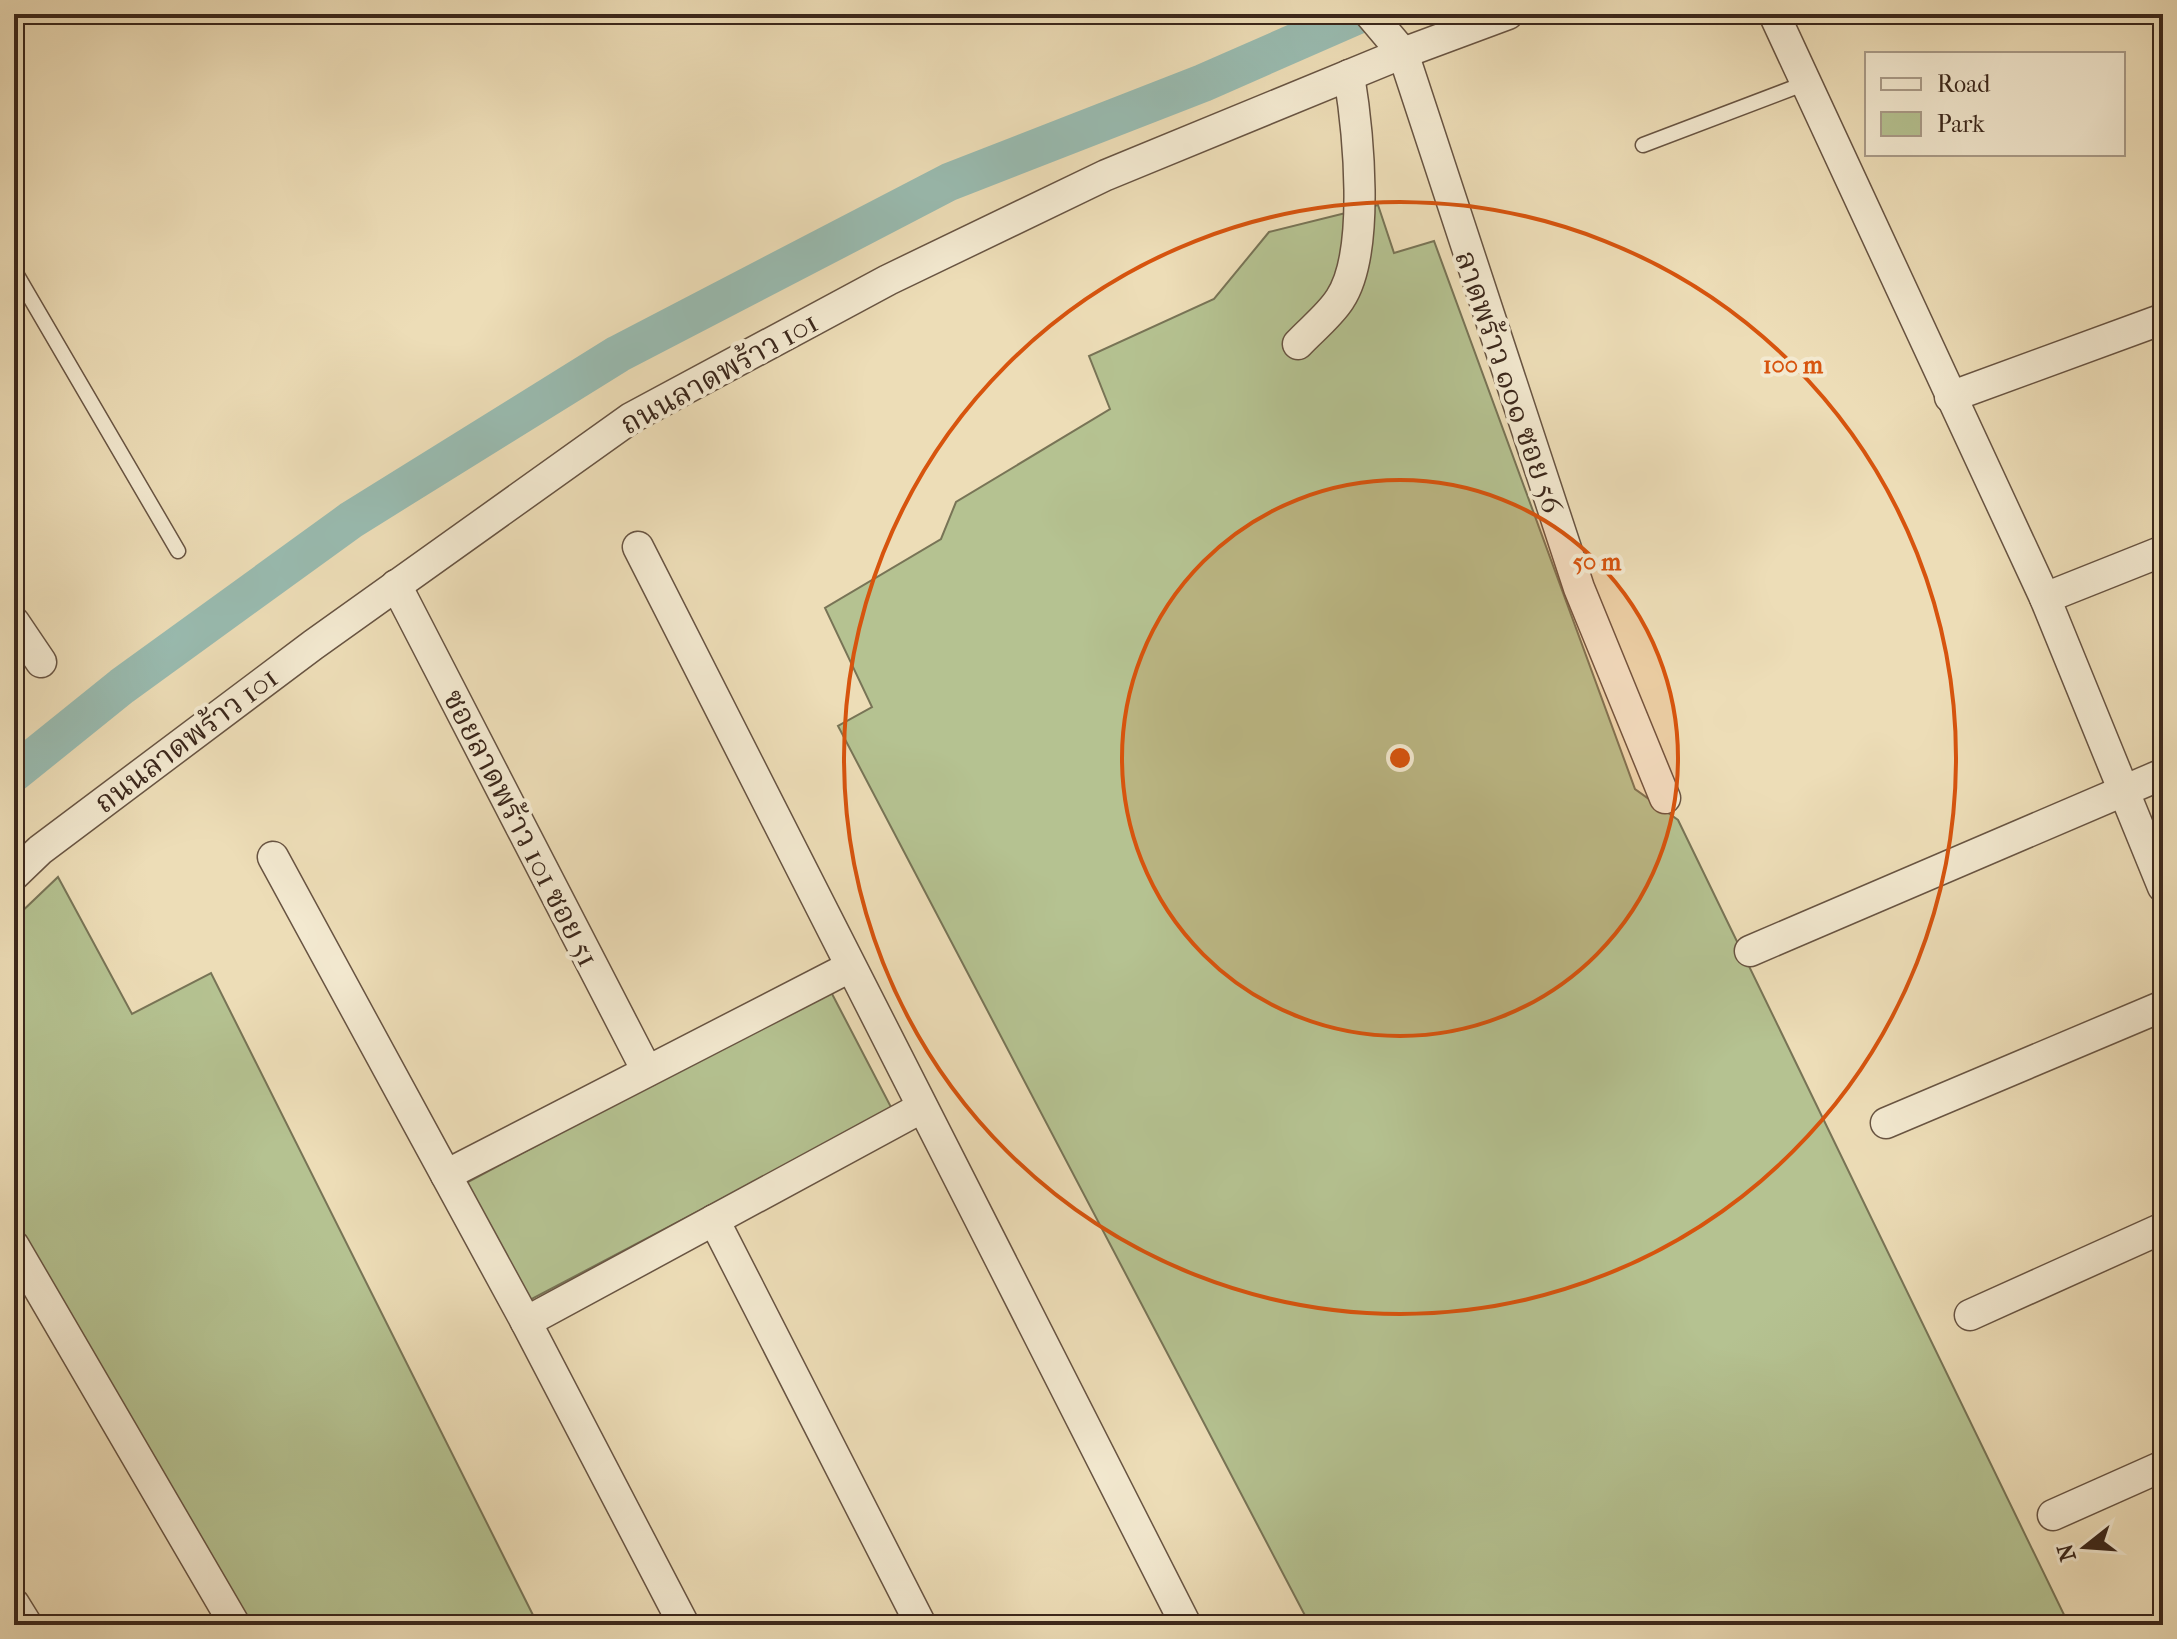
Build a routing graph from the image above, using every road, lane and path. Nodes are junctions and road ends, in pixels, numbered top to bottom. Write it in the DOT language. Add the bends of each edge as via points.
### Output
graph roads {
  1 [pos="1508,14"];
  2 [pos="1774,14"];
  3 [pos="1376,22"];
  4 [pos="1403,53"];
  5 [pos="1349,75"];
  6 [pos="1806,83"];
  7 [pos="1643,145"];
  8 [pos="14,270"];
  9 [pos="2163,319"];
  10 [pos="1298,344"];
  11 [pos="1950,397"];
  12 [pos="638,547"];
  13 [pos="178,551"];
  14 [pos="2163,551"];
  15 [pos="396,585"];
  16 [pos="2045,598"];
  17 [pos="14,622"];
  18 [pos="41,662"];
  19 [pos="2163,774"];
  20 [pos="2123,791"];
  21 [pos="1665,798"];
  22 [pos="273,857"];
  23 [pos="14,875"];
  24 [pos="2163,887"];
  25 [pos="1750,951"];
  26 [pos="850,967"];
  27 [pos="2163,1006"];
  28 [pos="647,1071"];
  29 [pos="921,1108"];
  30 [pos="1886,1123"];
  31 [pos="446,1175"];
  32 [pos="714,1220"];
  33 [pos="2163,1228"];
  34 [pos="14,1246"];
  35 [pos="1970,1315"];
  36 [pos="526,1322"];
  37 [pos="2163,1466"];
  38 [pos="2053,1515"];
  39 [pos="14,1604"];
  40 [pos="27,1625"];
  41 [pos="235,1625"];
  42 [pos="684,1625"];
  43 [pos="921,1625"];
  44 [pos="1186,1625"];
  1 -- 4 [label="street, ถนนลาดพร้าว 101"];
  2 -- 6 [label="street"];
  3 -- 4 [label="street, ลาดพร้าว ๑๐๑ ซอย 56"];
  4 -- 5 [label="street, ถนนลาดพร้าว 101"];
  4 -- 21 [label="street, ลาดพร้าว ๑๐๑ ซอย 56" via="1579,588"];
  5 -- 10 [label="street" via="1358,132 1355,253 1341,298"];
  5 -- 15 [label="street, ถนนลาดพร้าว 101" via="1106,175 888,280 631,418"];
  6 -- 7 [label="lane"];
  6 -- 11 [label="street"];
  8 -- 13 [label="lane"];
  9 -- 11 [label="street"];
  11 -- 16 [label="street"];
  12 -- 26 [label="street"];
  14 -- 16 [label="street"];
  15 -- 23 [label="street, ถนนลาดพร้าว 101" via="40,850"];
  15 -- 28 [label="street, ซอยลาดพร้าว 101 ซอย 51"];
  16 -- 20 [label="street"];
  17 -- 18 [label="street"];
  19 -- 20 [label="street"];
  20 -- 24 [label="street"];
  20 -- 25 [label="street"];
  22 -- 31 [label="street"];
  26 -- 28 [label="street"];
  26 -- 29 [label="street"];
  27 -- 30 [label="street"];
  28 -- 31 [label="street"];
  29 -- 32 [label="street"];
  29 -- 44 [label="street"];
  31 -- 36 [label="street"];
  32 -- 36 [label="street"];
  32 -- 43 [label="street"];
  33 -- 35 [label="street"];
  34 -- 41 [label="street"];
  36 -- 42 [label="street"];
  37 -- 38 [label="street"];
  39 -- 40 [label="street"];
}
